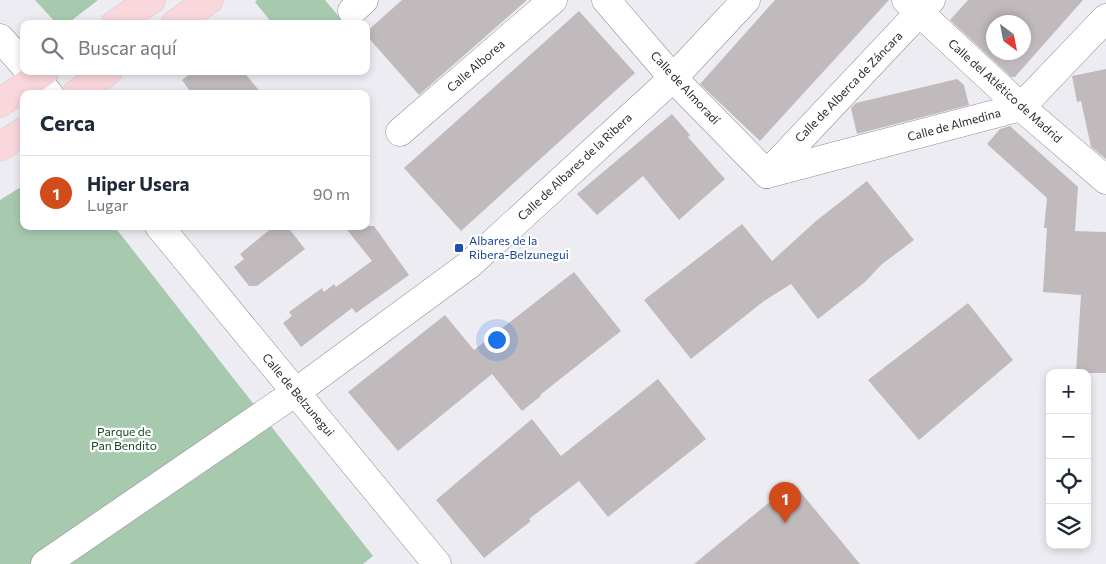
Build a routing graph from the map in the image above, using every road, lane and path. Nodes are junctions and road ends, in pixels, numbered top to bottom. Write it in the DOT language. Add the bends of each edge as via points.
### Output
graph roads {
  1 [pos="150,0"];
  2 [pos="209,0"];
  3 [pos="553,0"];
  4 [pos="606,0"];
  5 [pos="746,0"];
  6 [pos="919,4"];
  7 [pos="1106,18"];
  8 [pos="121,20"];
  9 [pos="181,20"];
  10 [pos="0,38"];
  11 [pos="20,59"];
  12 [pos="102,75"];
  13 [pos="37,76"];
  14 [pos="673,78"];
  15 [pos="82,90"];
  16 [pos="0,103"];
  17 [pos="1021,107"];
  18 [pos="400,132"];
  19 [pos="20,133"];
  20 [pos="0,147"];
  21 [pos="767,174"];
  22 [pos="1106,180"];
  23 [pos="163,230"];
  24 [pos="296,392"];
  25 [pos="46,564"];
  26 [pos="437,564"];
  1 -- 8 [label="main road"];
  2 -- 9 [label="main road"];
  3 -- 18 [label="street, Calle Alborea"];
  4 -- 14 [label="street, Calle de Almoradí"];
  5 -- 14 [label="street, Calle de Albares de la Ribera"];
  6 -- 17 [label="street, Calle del Atlético de Madrid"];
  6 -- 21 [label="street, Calle de Alberca de Záncara"];
  7 -- 17 [label="street"];
  10 -- 11 [label="street"];
  12 -- 15 [label="main road"];
  13 -- 16 [label="main road"];
  14 -- 21 [label="street, Calle de Almoradí"];
  14 -- 24 [label="street, Calle de Albares de la Ribera" via="470,264"];
  17 -- 21 [label="street, Calle de Almedina"];
  17 -- 22 [label="street, Calle del Atlético de Madrid"];
  19 -- 20 [label="main road"];
  23 -- 24 [label="street, Calle de Belzunegui"];
  24 -- 25 [label="street"];
  24 -- 26 [label="street, Calle de Belzunegui"];
}
